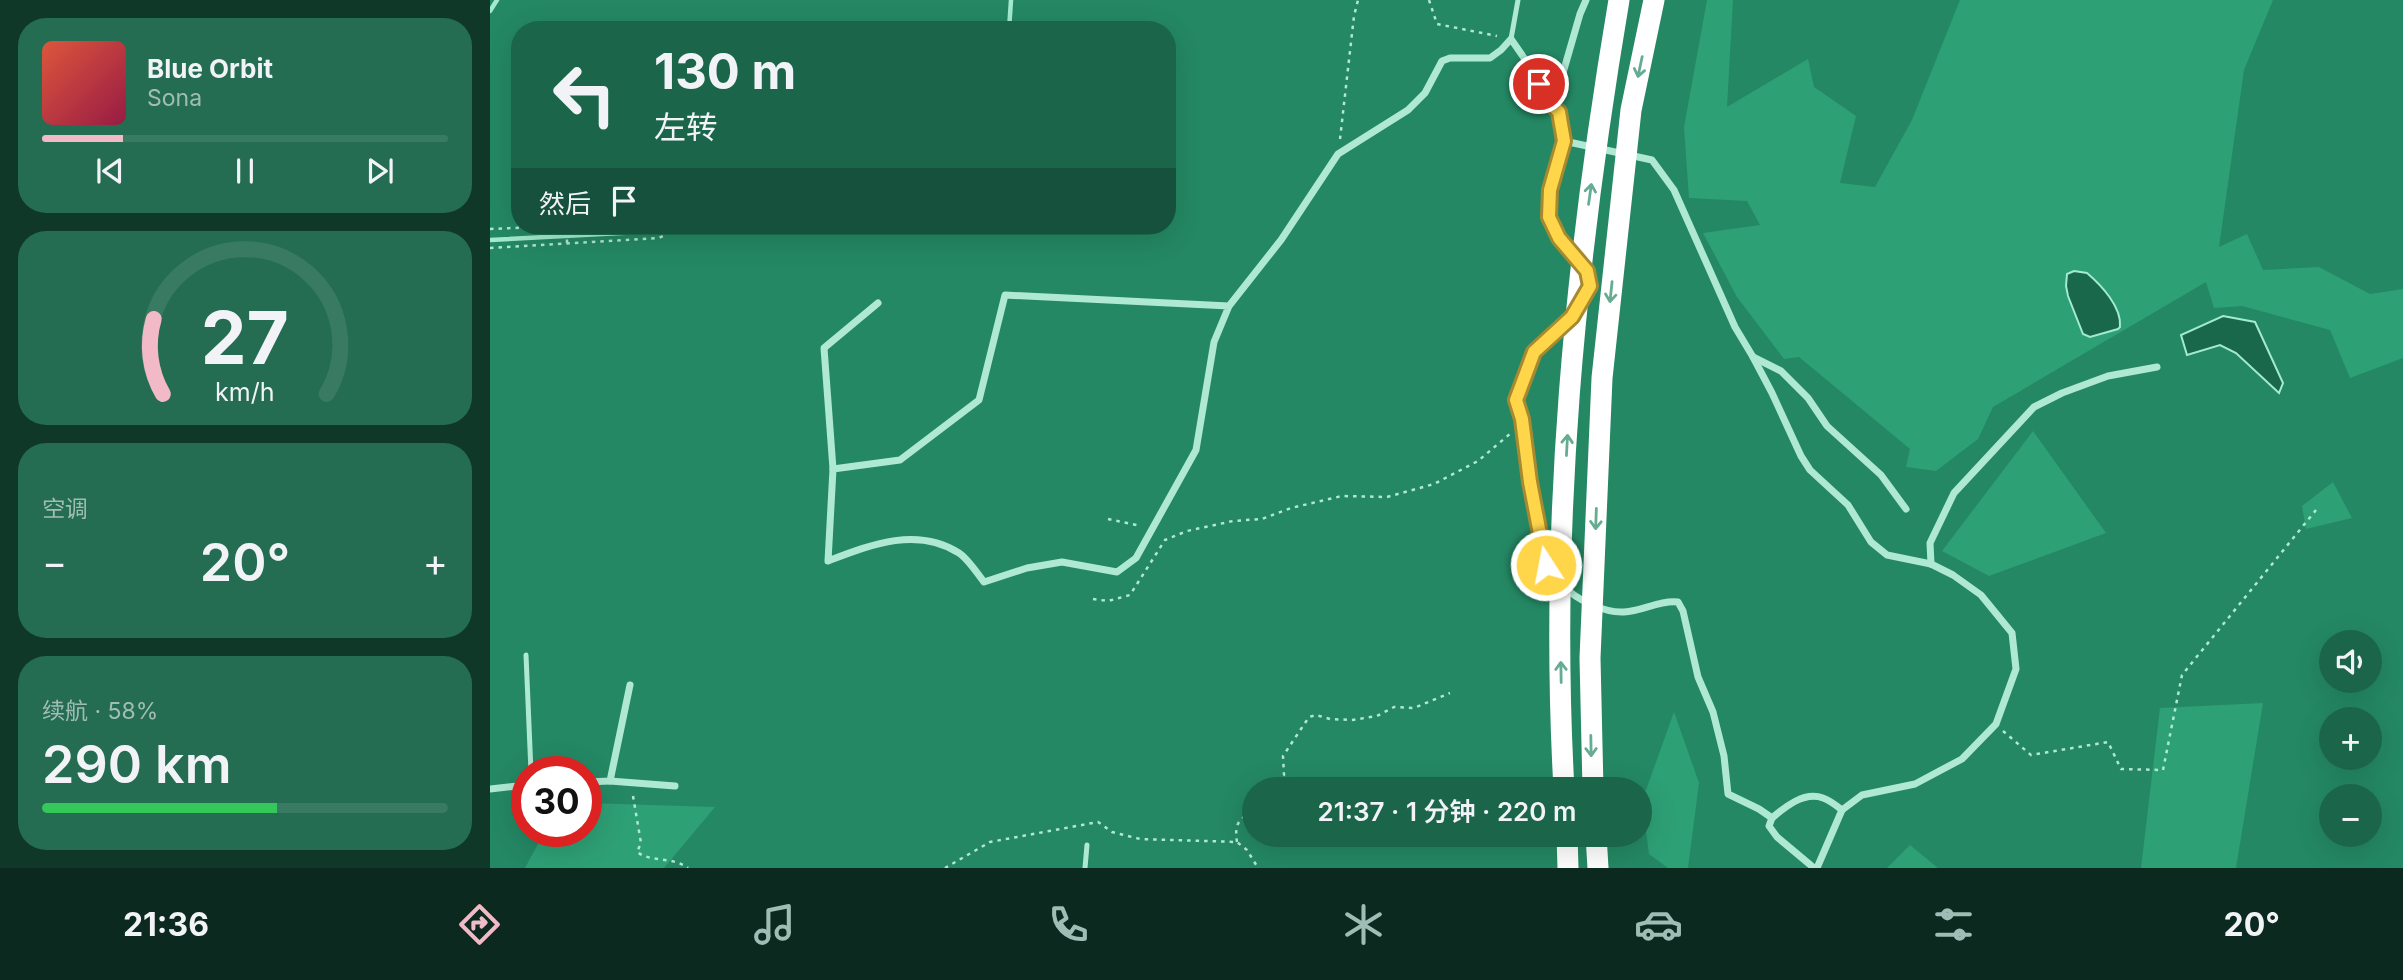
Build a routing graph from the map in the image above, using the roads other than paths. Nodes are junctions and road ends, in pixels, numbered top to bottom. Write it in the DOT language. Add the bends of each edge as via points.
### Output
graph roads {
  1 [pos="1518,0"];
  2 [pos="1586,0"];
  3 [pos="1619,0"];
  4 [pos="1654,0"];
  5 [pos="1511,39"];
  6 [pos="1559,112"];
  7 [pos="1564,141"];
  8 [pos="878,303"];
  9 [pos="1229,306"];
  10 [pos="1753,357"];
  11 [pos="2157,367"];
  12 [pos="833,469"];
  13 [pos="1906,509"];
  14 [pos="1931,564"];
  15 [pos="526,655"];
  16 [pos="630,685"];
  17 [pos="530,756"];
  18 [pos="1564,777"];
  19 [pos="1593,777"];
  20 [pos="610,780"];
  21 [pos="602,781"];
  22 [pos="675,786"];
  23 [pos="511,787"];
  24 [pos="490,789"];
  25 [pos="1842,810"];
  26 [pos="1772,818"];
  27 [pos="1087,845"];
  28 [pos="1567,847"];
  29 [pos="1597,847"];
  30 [pos="1085,868"];
  31 [pos="1569,868"];
  32 [pos="1598,868"];
  33 [pos="1816,868"];
  1 -- 5 [label="lane"];
  2 -- 6 [label="street" via="1556,97"];
  18 -- 3 [label="highway, one-way, bridge" via="1560,660 1572,359"];
  4 -- 19 [label="highway, one-way, bridge" via="1631,110 1602,378 1590,658"];
  5 -- 6 [label="street"];
  5 -- 9 [label="street" via="1490,58 1442,61 1425,93 1408,110 1338,154 1281,240"];
  6 -- 7 [label="street"];
  7 -- 10 [label="street" via="1652,160 1674,190"];
  7 -- 26 [label="street" via="1550,190 1549,217 1559,238 1587,271 1589,282 1572,317 1534,352 1516,400 1546,565 1570,593 1599,607 1622,612 1678,602 1698,677 1713,712 1728,794"];
  8 -- 12 [label="street" via="824,348"];
  9 -- 12 [label="street" via="1005,295 979,400 900,460"];
  9 -- 12 [label="street" via="1213,342 1196,450 1136,558 1117,572 1062,562 984,582 960,554 929,541 893,539 828,561"];
  10 -- 13 [label="street" via="1781,371 1827,426 1881,475"];
  10 -- 14 [label="street" via="1801,456 1848,505 1871,542 1887,555"];
  11 -- 14 [label="street" via="2108,376 2034,407 1954,493 1930,543"];
  14 -- 25 [label="street" via="1981,595 2012,633 2016,670 1996,724 1962,759 1915,784 1862,795"];
  15 -- 17 [label="lane"];
  16 -- 20 [label="street"];
  20 -- 21 [label="street"];
  20 -- 22 [label="street"];
  23 -- 24 [label="street"];
  25 -- 26 [label="street" via="1822,797 1807,797"];
  25 -- 33 [label="street"];
  26 -- 33 [label="street" via="1769,826 1777,837"];
  27 -- 30 [label="lane"];
  28 -- 31 [label="highway"];
  29 -- 32 [label="highway"];
}
